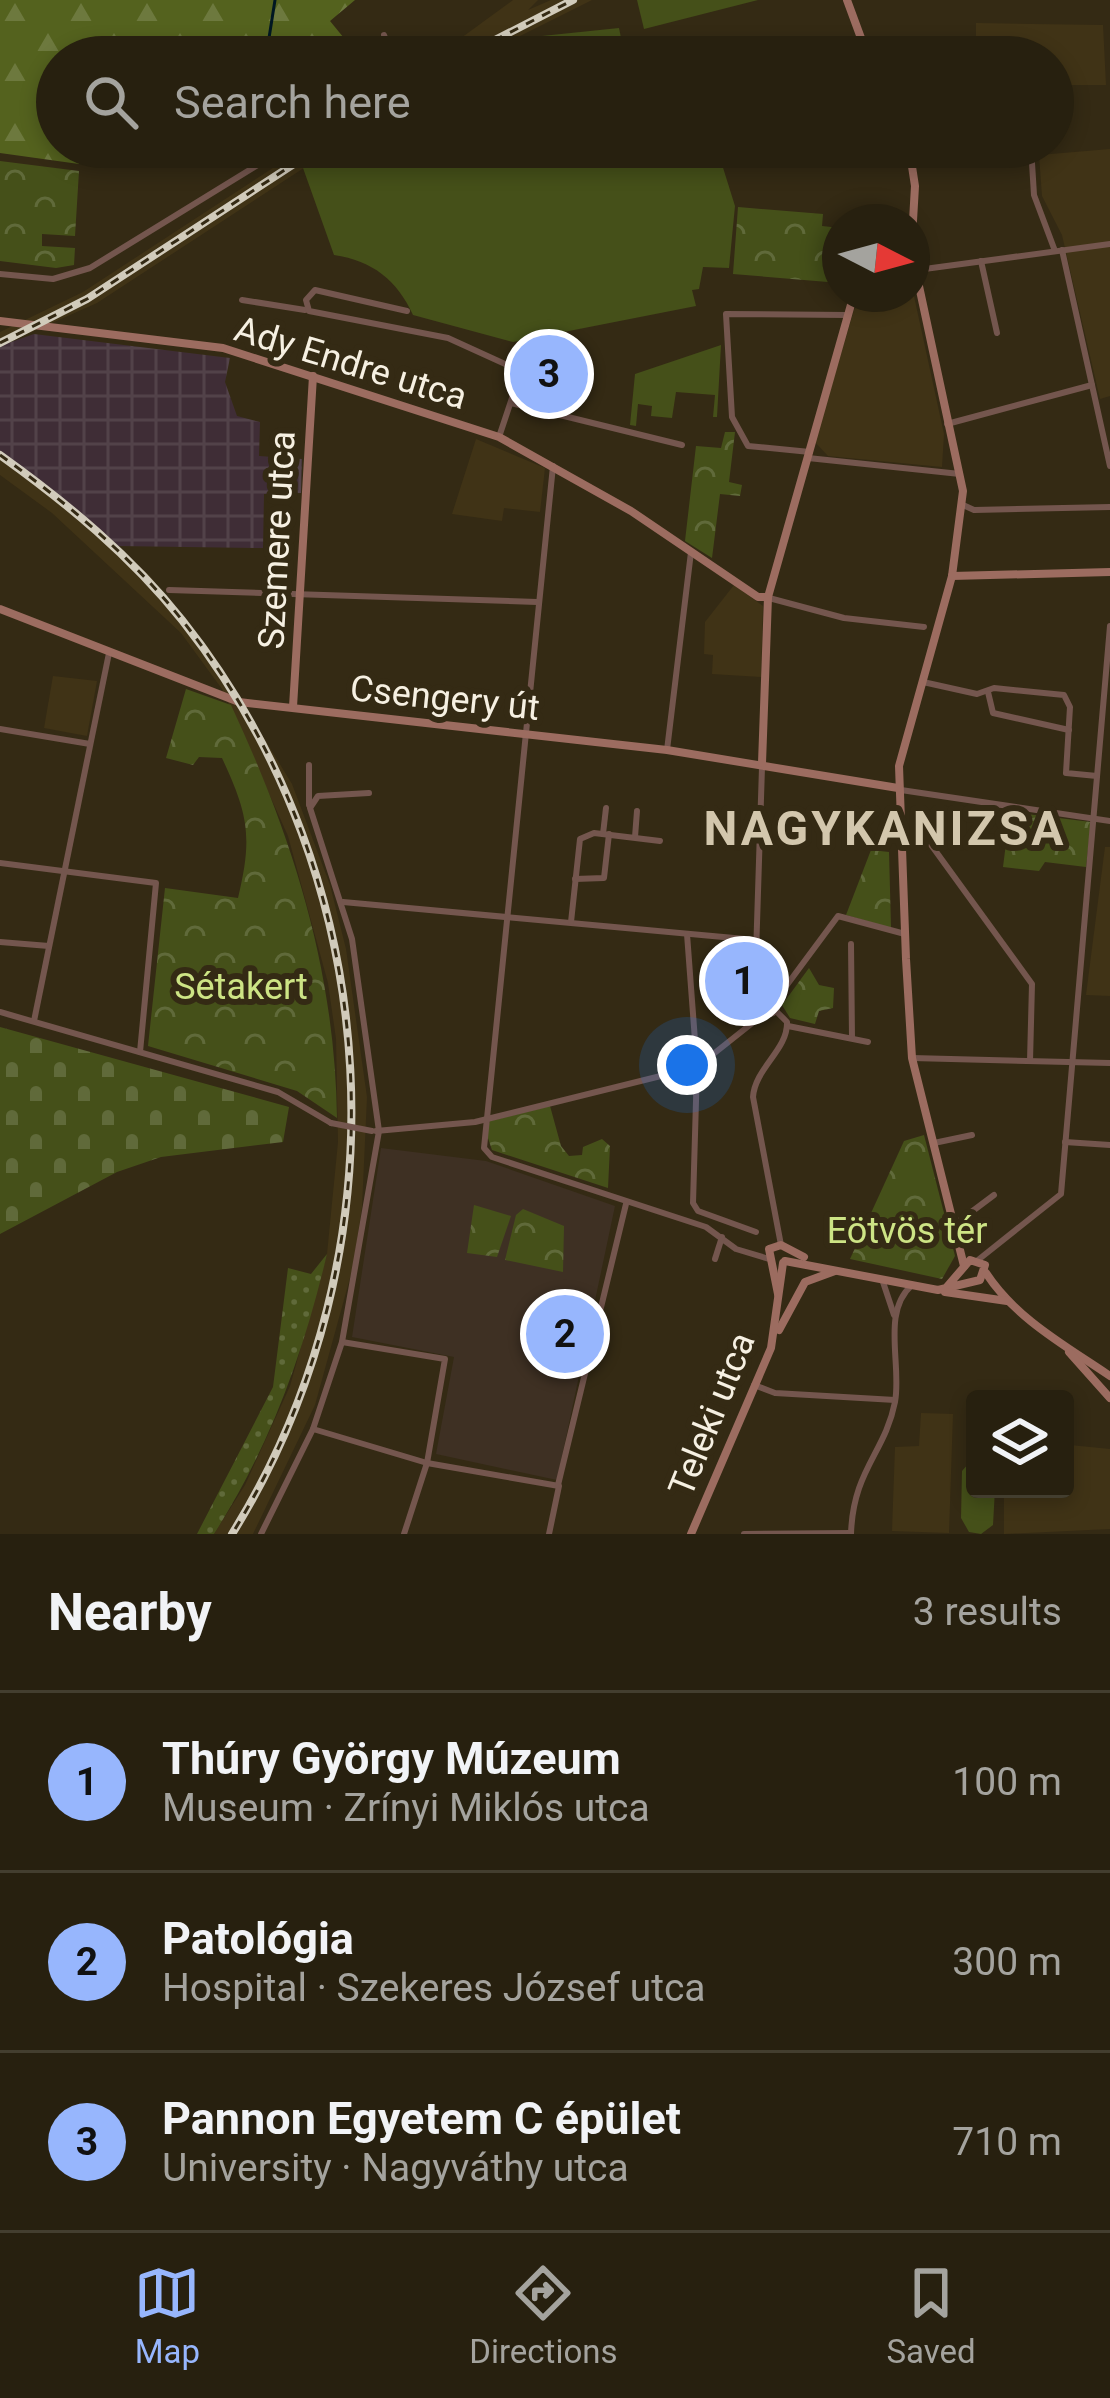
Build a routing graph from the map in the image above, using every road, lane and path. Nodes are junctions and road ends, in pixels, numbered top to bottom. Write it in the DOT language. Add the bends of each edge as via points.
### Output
graph roads {
  1 [pos="848,0"];
  2 [pos="861,36"];
  3 [pos="253,168"];
  4 [pos="910,168"];
  5 [pos="1032,168"];
  6 [pos="912,204"];
  7 [pos="1110,244"];
  8 [pos="1058,250"];
  9 [pos="980,261"];
  10 [pos="930,262"];
  11 [pos="935,264"];
  12 [pos="930,266"];
  13 [pos="0,274"];
  14 [pos="242,300"];
  15 [pos="309,311"];
  16 [pos="407,311"];
  17 [pos="848,312"];
  18 [pos="923,312"];
  19 [pos="847,316"];
  20 [pos="0,321"];
  21 [pos="997,333"];
  22 [pos="314,376"];
  23 [pos="1092,385"];
  24 [pos="511,403"];
  25 [pos="946,424"];
  26 [pos="499,437"];
  27 [pos="682,445"];
  28 [pos="1108,449"];
  29 [pos="809,455"];
  30 [pos="553,466"];
  31 [pos="1110,466"];
  32 [pos="960,474"];
  33 [pos="963,505"];
  34 [pos="1110,507"];
  35 [pos="691,552"];
  36 [pos="1110,572"];
  37 [pos="967,575"];
  38 [pos="952,576"];
  39 [pos="169,590"];
  40 [pos="302,593"];
  41 [pos="768,597"];
  42 [pos="537,602"];
  43 [pos="945,603"];
  44 [pos="0,609"];
  45 [pos="1110,626"];
  46 [pos="924,627"];
  47 [pos="109,652"];
  48 [pos="919,681"];
  49 [pos="988,692"];
  50 [pos="293,707"];
  51 [pos="0,729"];
  52 [pos="1069,730"];
  53 [pos="523,732"];
  54 [pos="90,744"];
  55 [pos="667,751"];
  56 [pos="762,763"];
  57 [pos="308,765"];
  58 [pos="1097,776"];
  59 [pos="898,788"];
  60 [pos="369,793"];
  61 [pos="310,808"];
  62 [pos="606,808"];
  63 [pos="637,811"];
  64 [pos="1094,818"];
  65 [pos="1110,820"];
  66 [pos="900,830"];
  67 [pos="606,834"];
  68 [pos="635,838"];
  69 [pos="924,840"];
  70 [pos="661,841"];
  71 [pos="901,845"];
  72 [pos="0,863"];
  73 [pos="65,870"];
  74 [pos="574,879"];
  75 [pos="344,902"];
  76 [pos="505,916"];
  77 [pos="571,922"];
  78 [pos="687,934"];
  79 [pos="905,934"];
  80 [pos="757,940"];
  81 [pos="0,941"];
  82 [pos="851,944"];
  83 [pos="49,946"];
  84 [pos="775,1001"];
  85 [pos="764,1008"];
  86 [pos="0,1012"];
  87 [pos="776,1012"];
  88 [pos="34,1022"];
  89 [pos="788,1026"];
  90 [pos="852,1038"];
  91 [pos="868,1042"];
  92 [pos="140,1052"];
  93 [pos="912,1058"];
  94 [pos="1030,1060"];
  95 [pos="1074,1060"];
  96 [pos="1110,1063"];
  97 [pos="698,1067"];
  98 [pos="483,1120"];
  99 [pos="375,1131"];
  100 [pos="972,1135"];
  101 [pos="1066,1142"];
  102 [pos="934,1143"];
  103 [pos="1110,1145"];
  104 [pos="994,1195"];
  105 [pos="626,1204"];
  106 [pos="954,1228"];
  107 [pos="756,1232"];
  108 [pos="725,1239"];
  109 [pos="997,1249"];
  110 [pos="777,1252"];
  111 [pos="715,1258"];
  112 [pos="977,1259"];
  113 [pos="963,1268"];
  114 [pos="839,1269"];
  115 [pos="986,1272"];
  116 [pos="882,1279"];
  117 [pos="973,1282"];
  118 [pos="912,1285"];
  119 [pos="941,1290"];
  120 [pos="1007,1300"];
  121 [pos="896,1324"];
  122 [pos="342,1342"];
  123 [pos="771,1348"];
  124 [pos="1068,1351"];
  125 [pos="1110,1376"];
  126 [pos="754,1385"];
  127 [pos="1110,1398"];
  128 [pos="895,1400"];
  129 [pos="314,1429"];
  130 [pos="427,1463"];
  131 [pos="554,1486"];
  132 [pos="851,1533"];
  133 [pos="261,1534"];
  134 [pos="404,1534"];
  135 [pos="549,1534"];
  136 [pos="692,1534"];
  137 [pos="744,1534"];
  1 -- 2 [label="street"];
  3 -- 13 [label="street" via="89,268 53,279"];
  4 -- 6 [label="street"];
  5 -- 8 [label="street" via="1034,195"];
  7 -- 8 [label="street"];
  8 -- 9 [label="street"];
  8 -- 23 [label="street"];
  9 -- 11 [label="street"];
  9 -- 21 [label="street"];
  10 -- 11 [label="street"];
  11 -- 12 [label="street"];
  14 -- 15 [label="street"];
  15 -- 16 [label="street" via="315,290"];
  15 -- 24 [label="street" via="448,338 518,373"];
  17 -- 19 [label="street"];
  18 -- 25 [label="street"];
  19 -- 29 [label="street"];
  19 -- 29 [label="street" via="726,314 732,417 748,446"];
  20 -- 22 [label="street, Ady Endre utca" via="208,345"];
  22 -- 26 [label="street, Ady Endre utca"];
  22 -- 40 [label="street, Szemere utca"];
  23 -- 25 [label="street"];
  23 -- 28 [label="street"];
  24 -- 26 [label="street"];
  24 -- 27 [label="street"];
  25 -- 32 [label="street"];
  26 -- 30 [label="street, Ady Endre utca"];
  28 -- 31 [label="street"];
  29 -- 32 [label="street"];
  29 -- 41 [label="street"];
  30 -- 35 [label="street, Ady Endre utca"];
  30 -- 42 [label="street"];
  32 -- 33 [label="street"];
  33 -- 34 [label="street"];
  33 -- 38 [label="street"];
  35 -- 41 [label="street, Ady Endre utca"];
  35 -- 55 [label="street"];
  36 -- 37 [label="street"];
  37 -- 38 [label="street"];
  37 -- 43 [label="street"];
  38 -- 43 [label="street"];
  39 -- 40 [label="street"];
  40 -- 42 [label="street"];
  40 -- 50 [label="street, Szemere utca"];
  41 -- 46 [label="street, Ady Endre utca" via="844,619"];
  41 -- 56 [label="street"];
  42 -- 53 [label="street"];
  43 -- 48 [label="street"];
  44 -- 47 [label="street, Csengery út"];
  45 -- 58 [label="street"];
  47 -- 50 [label="street, Csengery út" via="216,696"];
  47 -- 54 [label="street"];
  48 -- 49 [label="street"];
  48 -- 59 [label="street"];
  49 -- 52 [label="street" via="993,713"];
  49 -- 52 [label="street" via="1064,694"];
  50 -- 53 [label="street, Csengery út"];
  51 -- 54 [label="street"];
  52 -- 58 [label="street" via="1066,773"];
  53 -- 55 [label="street, Csengery út"];
  53 -- 76 [label="street"];
  54 -- 73 [label="street"];
  55 -- 56 [label="street, Csengery út"];
  56 -- 59 [label="street, Csengery út"];
  56 -- 80 [label="street"];
  57 -- 61 [label="street"];
  58 -- 64 [label="street"];
  59 -- 64 [label="street"];
  59 -- 66 [label="street"];
  60 -- 61 [label="street" via="318,796"];
  61 -- 75 [label="street"];
  62 -- 67 [label="street"];
  63 -- 68 [label="street"];
  64 -- 65 [label="street"];
  64 -- 95 [label="street"];
  66 -- 69 [label="street"];
  66 -- 71 [label="street"];
  67 -- 68 [label="street"];
  67 -- 74 [label="street" via="580,839"];
  67 -- 74 [label="street" via="604,878"];
  68 -- 70 [label="street"];
  69 -- 71 [label="street"];
  69 -- 94 [label="street" via="1032,984"];
  71 -- 79 [label="street"];
  72 -- 73 [label="street"];
  73 -- 83 [label="street"];
  73 -- 92 [label="street" via="156,883"];
  74 -- 77 [label="street"];
  75 -- 76 [label="street"];
  75 -- 99 [label="street"];
  76 -- 77 [label="street"];
  76 -- 98 [label="street"];
  77 -- 78 [label="street"];
  78 -- 80 [label="street"];
  78 -- 97 [label="street"];
  79 -- 84 [label="street" via="838,916"];
  79 -- 93 [label="street"];
  80 -- 85 [label="street" via="755,986"];
  81 -- 83 [label="street"];
  82 -- 90 [label="street"];
  83 -- 88 [label="street"];
  84 -- 85 [label="street"];
  84 -- 87 [label="street"];
  85 -- 87 [label="street"];
  85 -- 97 [label="street"];
  86 -- 88 [label="street"];
  87 -- 89 [label="street"];
  88 -- 92 [label="street"];
  89 -- 90 [label="street"];
  89 -- 110 [label="street" via="753,1088"];
  90 -- 91 [label="street"];
  92 -- 99 [label="street, bridge" via="278,1092 331,1123"];
  93 -- 94 [label="street"];
  93 -- 102 [label="street"];
  94 -- 95 [label="street"];
  95 -- 96 [label="street"];
  95 -- 101 [label="street"];
  97 -- 98 [label="street"];
  97 -- 107 [label="street" via="693,1203"];
  98 -- 99 [label="street"];
  98 -- 105 [label="street" via="492,1157"];
  99 -- 122 [label="street"];
  100 -- 102 [label="street"];
  101 -- 103 [label="street"];
  101 -- 109 [label="street" via="1060,1197"];
  102 -- 106 [label="street"];
  104 -- 106 [label="street"];
  105 -- 108 [label="street"];
  105 -- 131 [label="street" via="563,1480"];
  106 -- 112 [label="street"];
  106 -- 113 [label="street"];
  108 -- 110 [label="street"];
  108 -- 111 [label="street"];
  109 -- 112 [label="street"];
  109 -- 115 [label="street"];
  110 -- 114 [label="street"];
  110 -- 123 [label="street, Teleki utca"];
  112 -- 113 [label="street"];
  112 -- 115 [label="street"];
  113 -- 117 [label="street"];
  113 -- 119 [label="street"];
  114 -- 116 [label="street"];
  114 -- 123 [label="street" via="802,1286"];
  115 -- 117 [label="street"];
  115 -- 120 [label="street"];
  116 -- 118 [label="street"];
  116 -- 121 [label="street"];
  117 -- 119 [label="street"];
  117 -- 120 [label="street"];
  118 -- 119 [label="street"];
  118 -- 121 [label="street" via="898,1303"];
  119 -- 120 [label="street"];
  120 -- 124 [label="street"];
  121 -- 128 [label="street"];
  122 -- 129 [label="street"];
  122 -- 130 [label="street" via="445,1359"];
  123 -- 126 [label="street, Teleki utca"];
  124 -- 125 [label="street"];
  124 -- 127 [label="street"];
  126 -- 128 [label="street"];
  126 -- 136 [label="street, Teleki utca"];
  128 -- 132 [label="street" via="854,1490"];
  129 -- 130 [label="street"];
  129 -- 133 [label="street"];
  130 -- 131 [label="street"];
  130 -- 134 [label="street"];
  131 -- 135 [label="street" via="560,1490"];
  132 -- 137 [label="street"];
}
